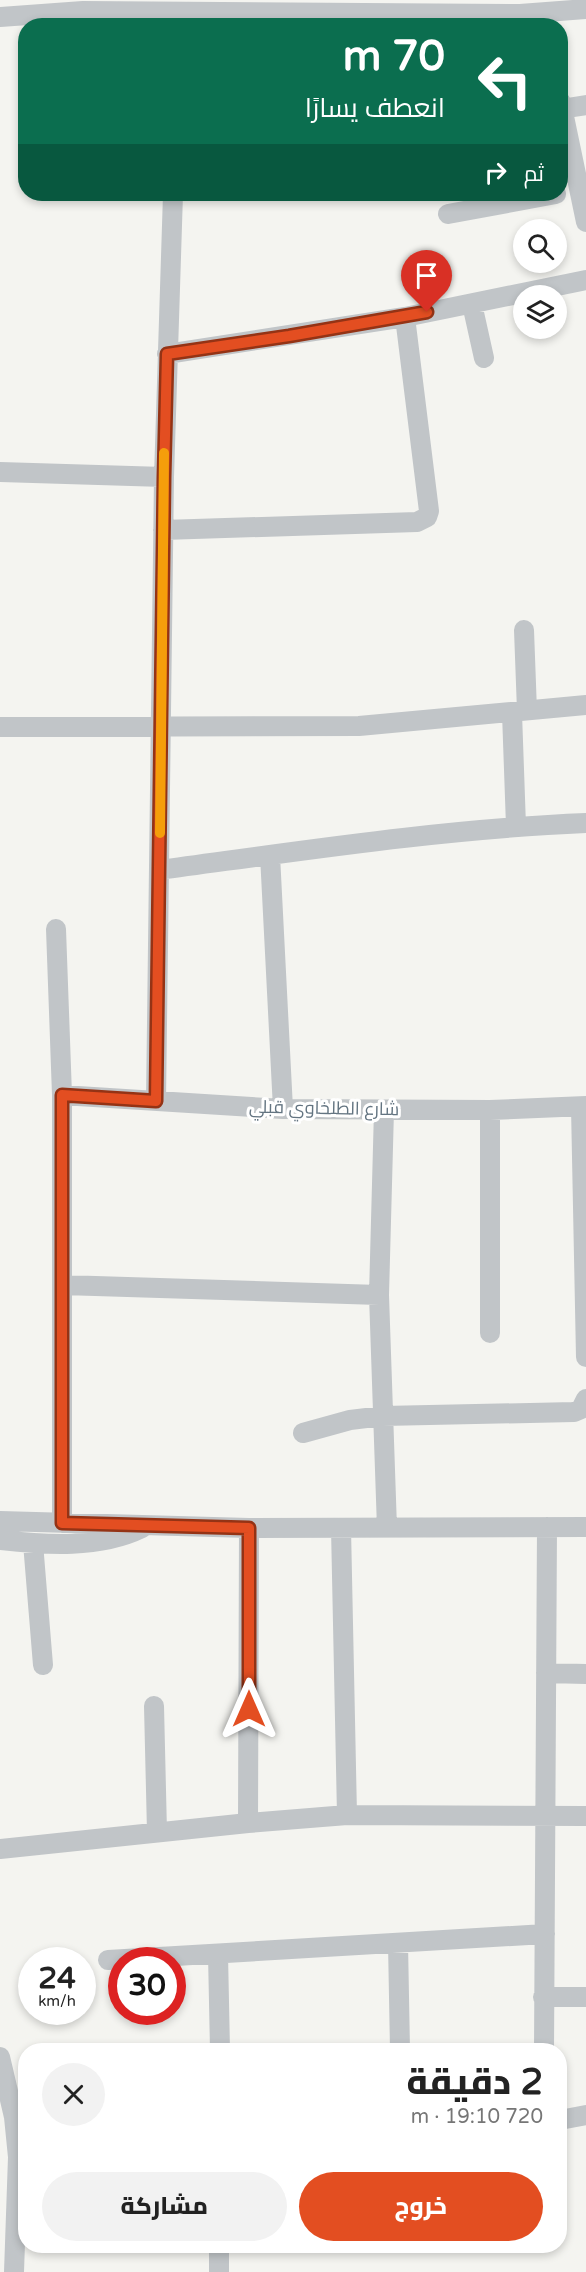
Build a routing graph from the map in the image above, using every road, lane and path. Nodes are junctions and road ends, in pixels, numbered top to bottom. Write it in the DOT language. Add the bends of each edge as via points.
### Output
graph roads {
  1 [pos="346,6"];
  2 [pos="520,7"];
  3 [pos="586,9"];
  4 [pos="178,12"];
  5 [pos="420,13"];
  6 [pos="0,17"];
  7 [pos="542,18"];
  8 [pos="548,18"];
  9 [pos="586,105"];
  10 [pos="568,106"];
  11 [pos="568,145"];
  12 [pos="575,190"];
  13 [pos="172,201"];
  14 [pos="518,201"];
  15 [pos="448,214"];
  16 [pos="586,222"];
  17 [pos="586,280"];
  18 [pos="472,303"];
  19 [pos="405,317"];
  20 [pos="167,354"];
  21 [pos="484,358"];
  22 [pos="0,472"];
  23 [pos="164,477"];
  24 [pos="163,530"];
  25 [pos="524,630"];
  26 [pos="586,705"];
  27 [pos="519,712"];
  28 [pos="0,727"];
  29 [pos="161,727"];
  30 [pos="586,823"];
  31 [pos="516,826"];
  32 [pos="270,855"];
  33 [pos="159,870"];
  34 [pos="56,929"];
  35 [pos="62,1095"];
  36 [pos="156,1101"];
  37 [pos="584,1106"];
  38 [pos="283,1109"];
  39 [pos="384,1110"];
  40 [pos="490,1110"];
  41 [pos="63,1285"];
  42 [pos="380,1295"];
  43 [pos="490,1333"];
  44 [pos="586,1357"];
  45 [pos="586,1399"];
  46 [pos="383,1416"];
  47 [pos="303,1433"];
  48 [pos="0,1521"];
  49 [pos="62,1523"];
  50 [pos="147,1525"];
  51 [pos="387,1527"];
  52 [pos="547,1527"];
  53 [pos="586,1527"];
  54 [pos="249,1528"];
  55 [pos="341,1528"];
  56 [pos="0,1540"];
  57 [pos="33,1543"];
  58 [pos="43,1665"];
  59 [pos="546,1674"];
  60 [pos="586,1674"];
  61 [pos="154,1706"];
  62 [pos="347,1815"];
  63 [pos="546,1815"];
  64 [pos="586,1816"];
  65 [pos="249,1823"];
  66 [pos="157,1832"];
  67 [pos="0,1849"];
  68 [pos="545,1934"];
  69 [pos="398,1943"];
  70 [pos="218,1953"];
  71 [pos="186,1955"];
  72 [pos="543,1997"];
  73 [pos="586,1997"];
  74 [pos="220,2043"];
  75 [pos="400,2043"];
  76 [pos="544,2043"];
  77 [pos="0,2057"];
  78 [pos="586,2115"];
  79 [pos="567,2119"];
  80 [pos="219,2253"];
  81 [pos="14,2272"];
  82 [pos="219,2272"];
  1 -- 4 [label="street"];
  1 -- 5 [label="street"];
  2 -- 5 [label="street"];
  2 -- 7 [label="street"];
  3 -- 8 [label="street"];
  4 -- 6 [label="street" via="82,11"];
  9 -- 10 [label="street"];
  11 -- 12 [label="street"];
  12 -- 16 [label="street"];
  13 -- 20 [label="street"];
  14 -- 15 [label="street"];
  17 -- 18 [label="street"];
  18 -- 19 [label="street"];
  18 -- 21 [label="street"];
  19 -- 20 [label="street"];
  19 -- 24 [label="street" via="427,517 417,522"];
  20 -- 23 [label="street"];
  22 -- 23 [label="street"];
  23 -- 24 [label="street"];
  24 -- 29 [label="street"];
  25 -- 27 [label="street"];
  26 -- 27 [label="street"];
  27 -- 29 [label="street" via="359,726"];
  27 -- 31 [label="street"];
  28 -- 29 [label="street"];
  29 -- 33 [label="street"];
  30 -- 31 [label="street"];
  31 -- 32 [label="street"];
  32 -- 33 [label="street"];
  32 -- 38 [label="street"];
  33 -- 36 [label="street"];
  34 -- 35 [label="street"];
  35 -- 36 [label="street, شارع الطلخاوي قبلي"];
  35 -- 41 [label="street"];
  36 -- 38 [label="street, شارع الطلخاوي قبلي"];
  37 -- 40 [label="street, شارع الطلخاوي قبلي"];
  37 -- 44 [label="street"];
  38 -- 39 [label="street, شارع الطلخاوي قبلي"];
  39 -- 40 [label="street, شارع الطلخاوي قبلي"];
  39 -- 42 [label="street"];
  40 -- 43 [label="street"];
  41 -- 42 [label="street"];
  41 -- 49 [label="street"];
  42 -- 46 [label="street"];
  45 -- 46 [label="street" via="581,1409 574,1412"];
  46 -- 47 [label="street"];
  46 -- 51 [label="street"];
  48 -- 49 [label="street"];
  49 -- 50 [label="street"];
  50 -- 54 [label="street"];
  50 -- 57 [label="street" via="101,1541"];
  51 -- 52 [label="street"];
  51 -- 55 [label="street"];
  52 -- 53 [label="street"];
  52 -- 59 [label="street"];
  54 -- 55 [label="street"];
  54 -- 65 [label="street"];
  55 -- 62 [label="street"];
  56 -- 57 [label="street"];
  57 -- 58 [label="street"];
  59 -- 60 [label="street"];
  59 -- 63 [label="street"];
  61 -- 66 [label="street"];
  62 -- 63 [label="street"];
  62 -- 65 [label="street"];
  63 -- 64 [label="street"];
  63 -- 68 [label="street"];
  65 -- 66 [label="street"];
  66 -- 67 [label="street"];
  68 -- 69 [label="street"];
  68 -- 72 [label="street"];
  69 -- 70 [label="street"];
  69 -- 75 [label="street"];
  70 -- 71 [label="street"];
  70 -- 74 [label="street"];
  72 -- 73 [label="street"];
  72 -- 76 [label="street"];
  77 -- 81 [label="street" via="15,2117 18,2157"];
  78 -- 79 [label="street"];
  80 -- 82 [label="street"];
}
